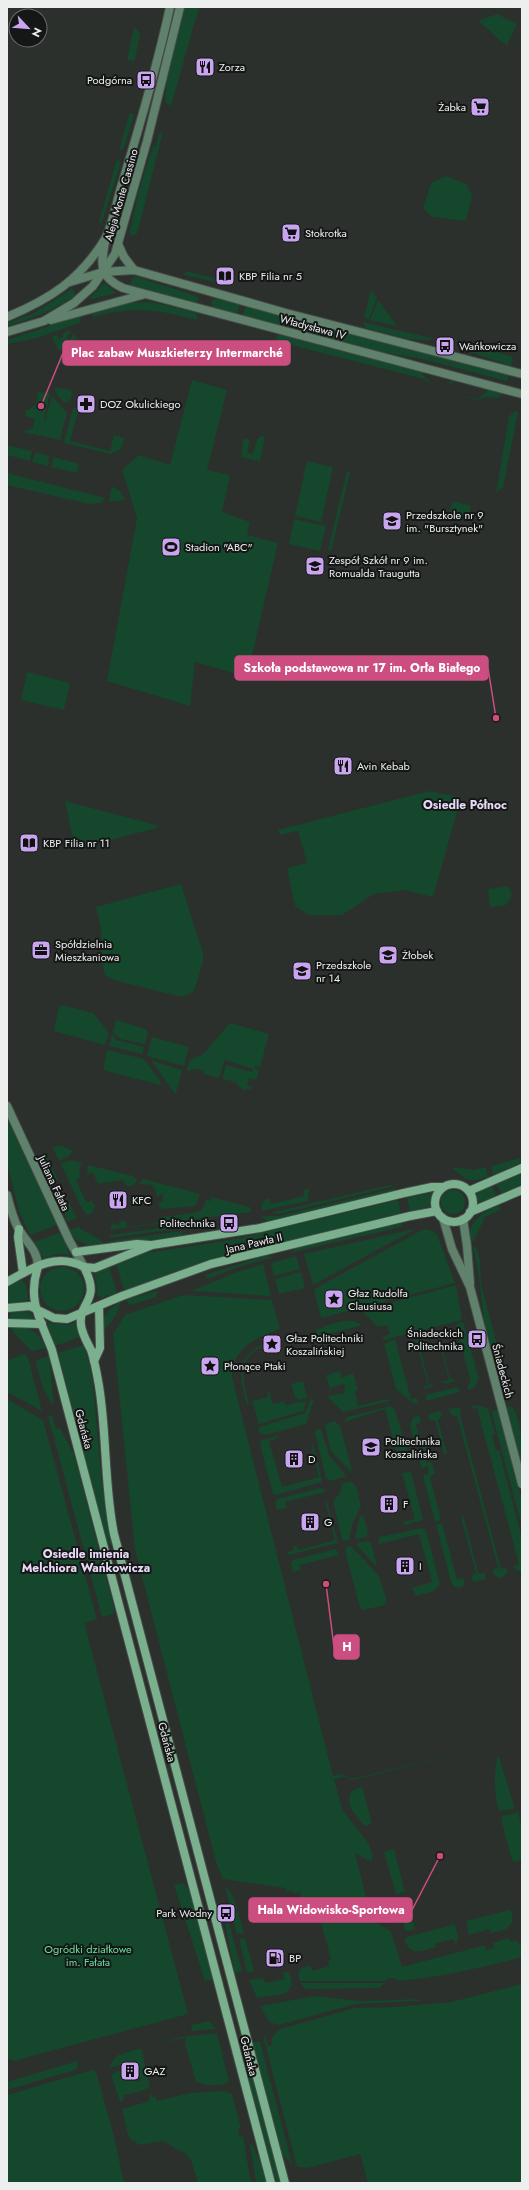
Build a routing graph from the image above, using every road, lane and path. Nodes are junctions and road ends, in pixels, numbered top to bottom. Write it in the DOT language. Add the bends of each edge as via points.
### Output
graph roads {
  1 [pos="170,7"];
  2 [pos="180,7"];
  3 [pos="106,237"];
  4 [pos="118,244"];
  5 [pos="134,270"];
  6 [pos="103,272"];
  7 [pos="70,282"];
  8 [pos="145,295"];
  9 [pos="7,317"];
  10 [pos="44,321"];
  11 [pos="7,332"];
  12 [pos="522,374"];
  13 [pos="522,394"];
  14 [pos="7,1106"];
  15 [pos="522,1168"];
  16 [pos="442,1187"];
  17 [pos="522,1190"];
  18 [pos="469,1191"];
  19 [pos="7,1195"];
  20 [pos="437,1211"];
  21 [pos="470,1212"];
  22 [pos="443,1218"];
  23 [pos="463,1219"];
  24 [pos="19,1229"];
  25 [pos="152,1245"];
  26 [pos="76,1252"];
  27 [pos="38,1267"];
  28 [pos="84,1267"];
  29 [pos="22,1274"];
  30 [pos="7,1282"];
  31 [pos="470,1287"];
  32 [pos="99,1306"];
  33 [pos="7,1308"];
  34 [pos="37,1308"];
  35 [pos="83,1314"];
  36 [pos="7,1323"];
  37 [pos="42,1324"];
  38 [pos="94,1361"];
  39 [pos="522,1484"];
  40 [pos="271,2183"];
  41 [pos="285,2183"];
  1 -- 3 [label="street, Aleja Monte Cassino"];
  2 -- 4 [label="street, Aleja Monte Cassino"];
  3 -- 6 [label="street" via="102,256"];
  3 -- 7 [label="street, Aleja Monte Cassino"];
  4 -- 5 [label="street"];
  4 -- 6 [label="street, Aleja Monte Cassino"];
  5 -- 6 [label="street, Władysława IV"];
  5 -- 12 [label="street, Władysława IV" via="286,313"];
  6 -- 7 [label="street, Władysława IV"];
  6 -- 8 [label="street, Władysława IV" via="114,284"];
  6 -- 10 [label="street, Aleja Monte Cassino" via="82,297"];
  7 -- 9 [label="street, Aleja Monte Cassino" via="51,296"];
  8 -- 10 [label="street"];
  8 -- 13 [label="street, Władysława IV"];
  10 -- 11 [label="street, Aleja Monte Cassino"];
  14 -- 26 [label="street, Juliana Fałata"];
  15 -- 18 [label="main road"];
  16 -- 18 [label="main road" via="447,1184 458,1184"];
  16 -- 20 [label="main road" via="436,1196"];
  16 -- 25 [label="main road, Jana Pawła II" via="260,1228"];
  17 -- 21 [label="main road"];
  18 -- 21 [label="main road" via="472,1205"];
  19 -- 24 [label="street"];
  20 -- 22 [label="main road"];
  20 -- 32 [label="main road, Jana Pawła II" via="211,1264"];
  21 -- 23 [label="main road"];
  22 -- 23 [label="main road" via="453,1222"];
  22 -- 31 [label="street, Śniadeckich" via="452,1249"];
  23 -- 31 [label="street, Śniadeckich"];
  24 -- 27 [label="street" via="36,1253"];
  24 -- 29 [label="main road"];
  25 -- 26 [label="main road" via="137,1244"];
  25 -- 28 [label="main road, Jana Pawła II" via="95,1268"];
  26 -- 28 [label="street, Juliana Fałata"];
  27 -- 28 [label="main road" via="62,1260"];
  27 -- 29 [label="main road"];
  27 -- 34 [label="main road" via="32,1291"];
  28 -- 35 [label="main road" via="92,1287"];
  29 -- 30 [label="main road"];
  31 -- 39 [label="street, Śniadeckich"];
  32 -- 35 [label="main road, Jana Pawła II"];
  32 -- 38 [label="main road" via="100,1348"];
  33 -- 34 [label="main road" via="25,1305"];
  34 -- 35 [label="main road" via="54,1318 67,1319"];
  34 -- 37 [label="main road, Gdańska"];
  35 -- 38 [label="main road, Gdańska" via="82,1330"];
  36 -- 37 [label="main road"];
  37 -- 40 [label="main road, Gdańska" via="52,1350"];
  38 -- 41 [label="main road, Gdańska" via="99,1386 114,1534"];
}
